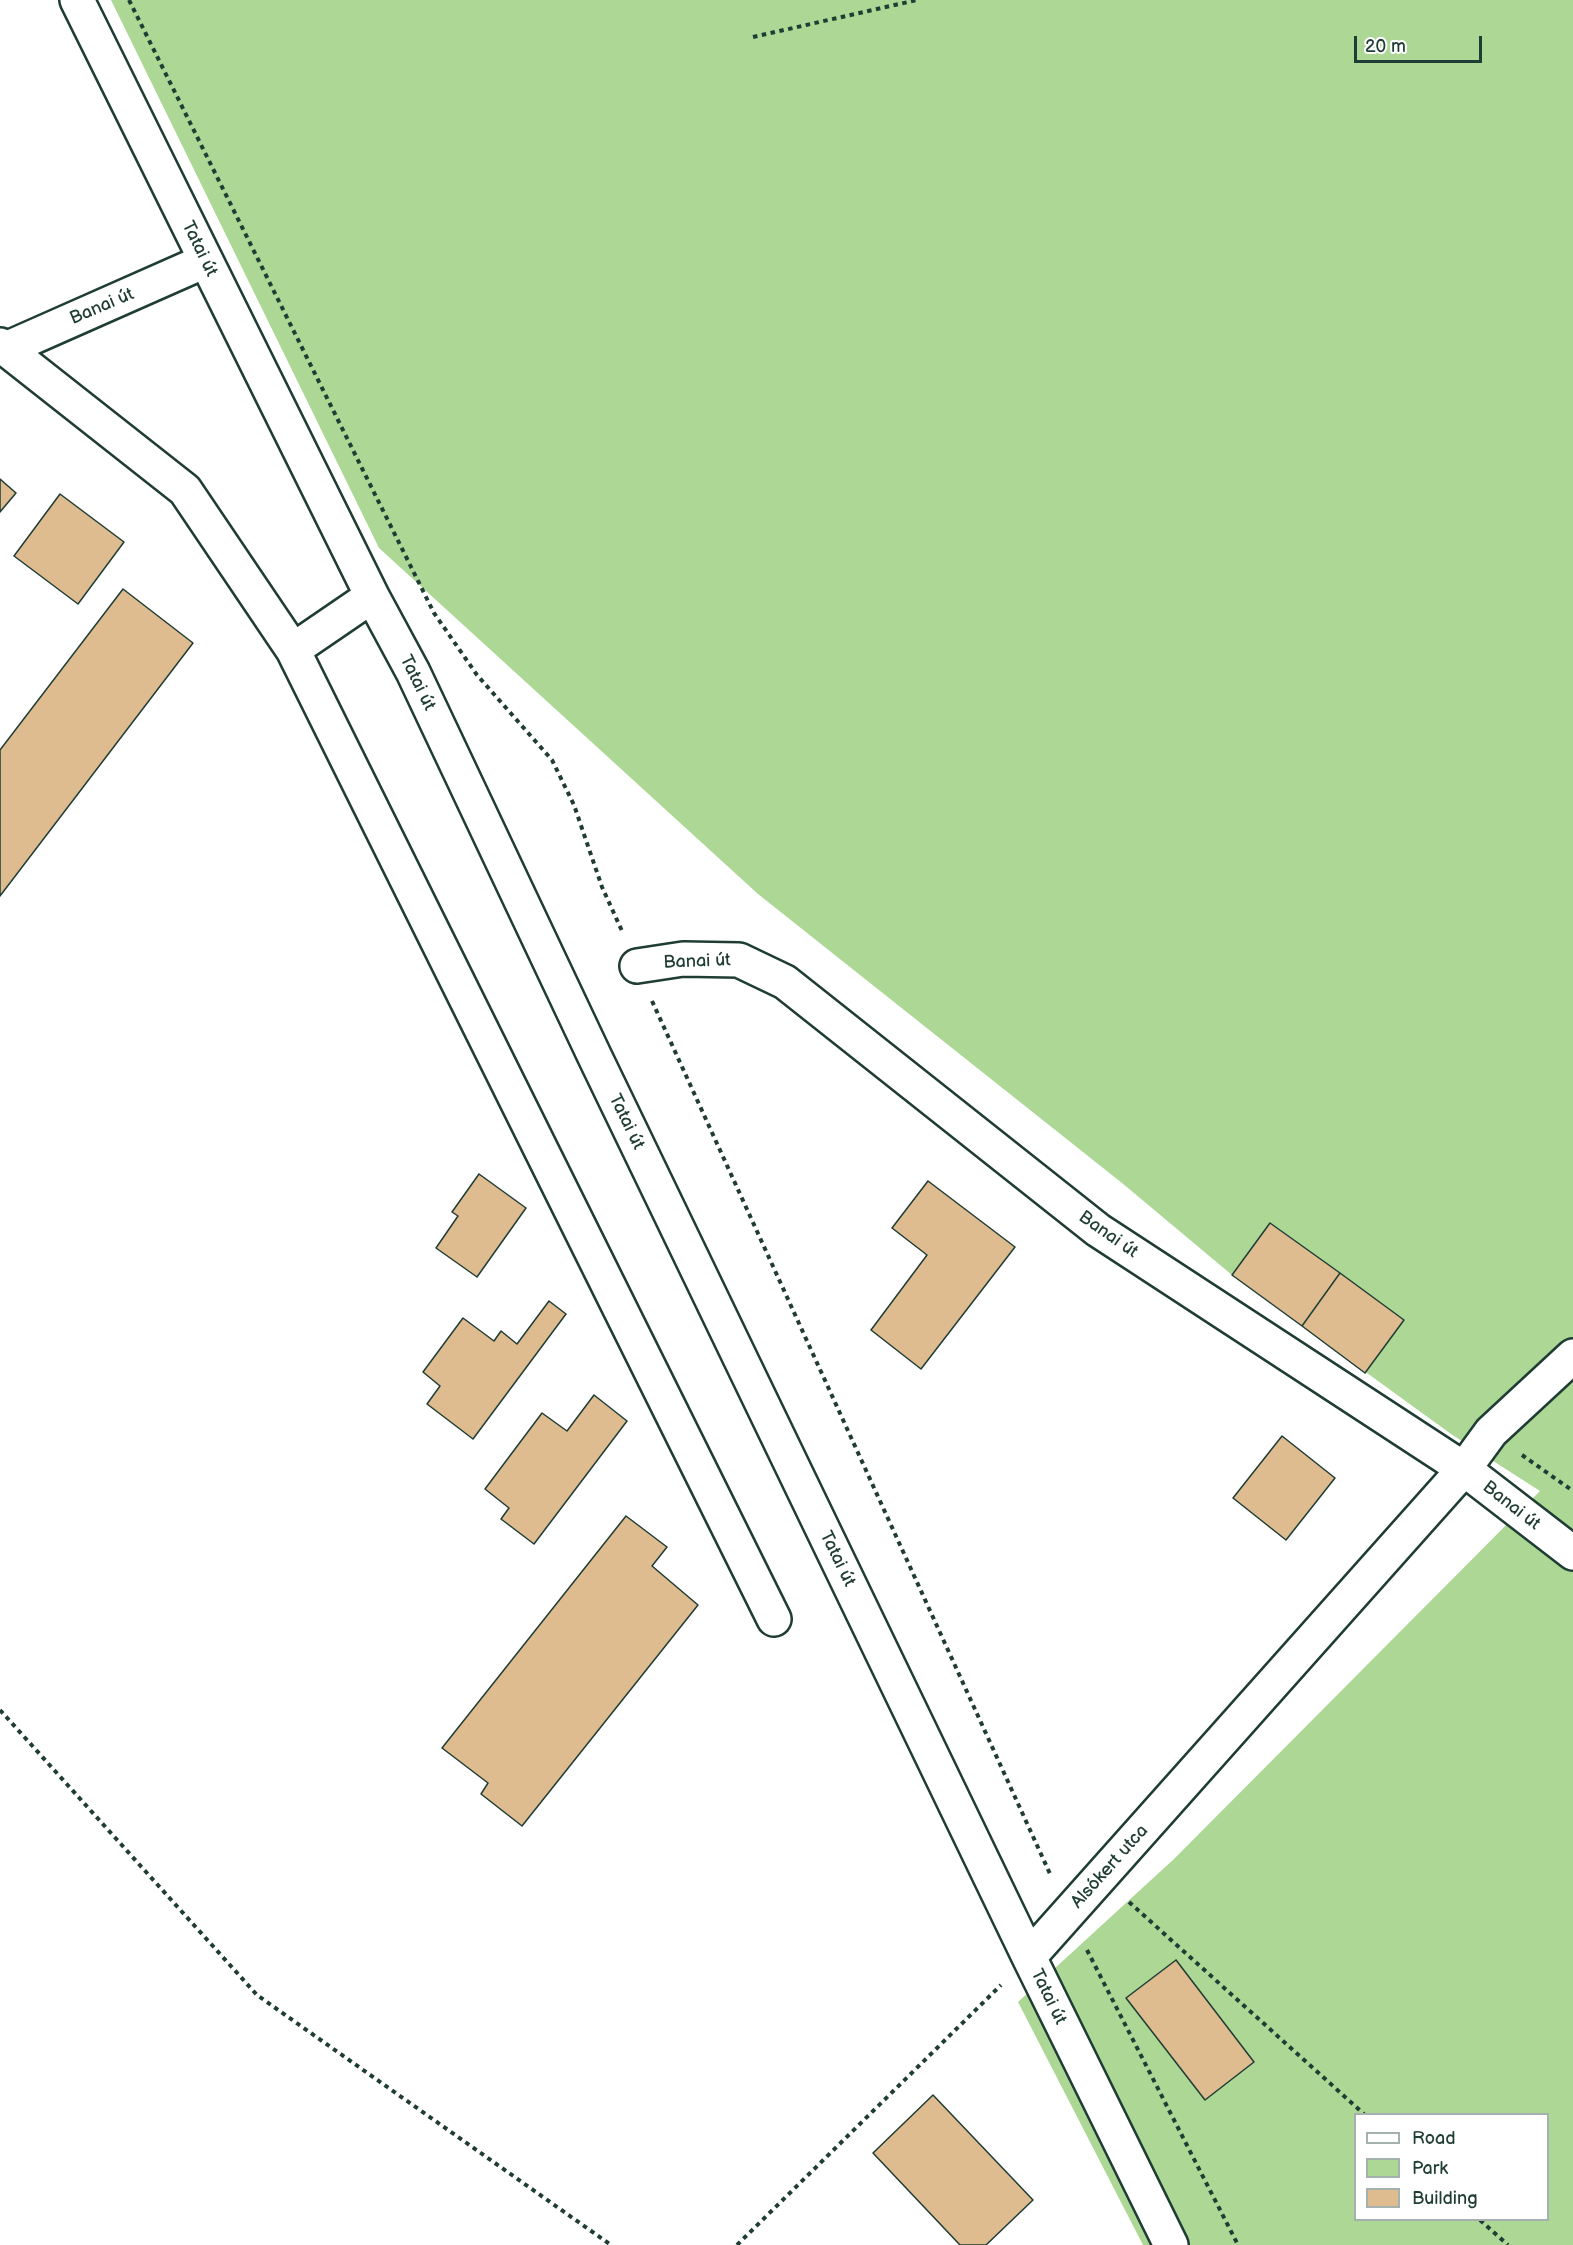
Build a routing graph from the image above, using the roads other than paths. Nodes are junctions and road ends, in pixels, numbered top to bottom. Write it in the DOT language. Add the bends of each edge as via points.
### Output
graph roads {
  1 [pos="77,0"];
  2 [pos="205,261"];
  3 [pos="3,347"];
  4 [pos="372,596"];
  5 [pos="293,650"];
  6 [pos="637,966"];
  7 [pos="1573,1356"];
  8 [pos="1464,1469"];
  9 [pos="1573,1553"];
  10 [pos="774,1619"];
  11 [pos="1029,1957"];
  12 [pos="1171,2245"];
  1 -- 2 [label="street, Tatai út"];
  2 -- 3 [label="street, Banai út"];
  2 -- 4 [label="street, Tatai út"];
  3 -- 5 [label="street" via="185,490"];
  4 -- 5 [label="street"];
  4 -- 11 [label="street, Tatai út" via="413,672 573,1014"];
  5 -- 10 [label="street"];
  6 -- 8 [label="street, Banai út" via="683,959 739,960 785,982 1098,1230"];
  7 -- 8 [label="street, Alsókert utca" via="1491,1432"];
  8 -- 9 [label="street, Banai út"];
  8 -- 11 [label="street, Alsókert utca"];
  11 -- 12 [label="street, Tatai út"];
}
